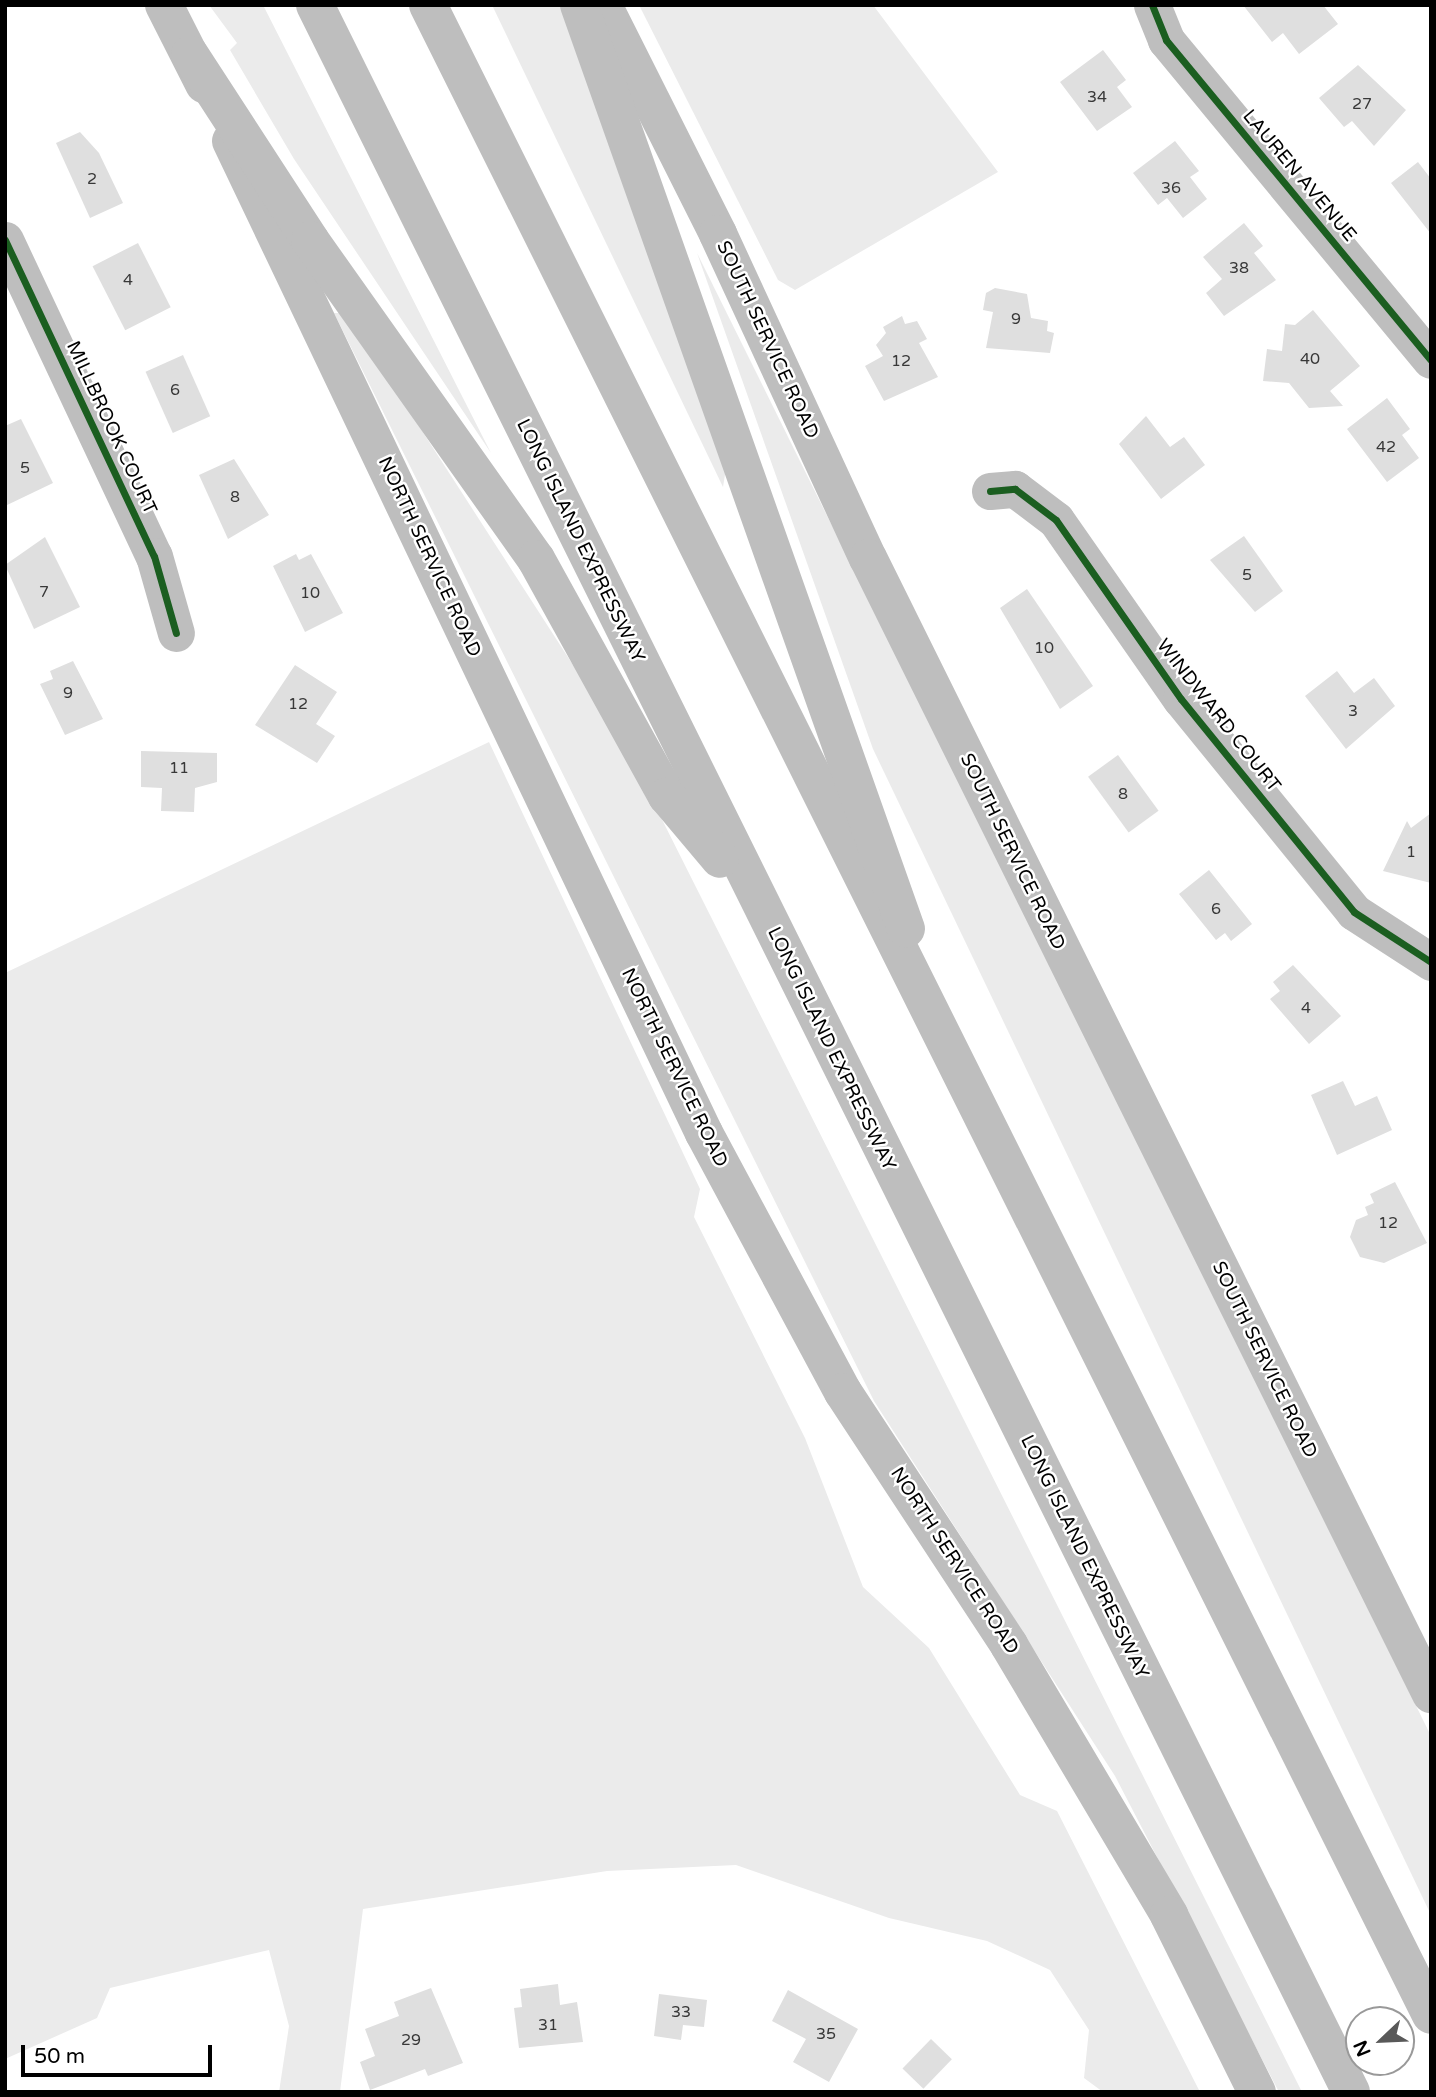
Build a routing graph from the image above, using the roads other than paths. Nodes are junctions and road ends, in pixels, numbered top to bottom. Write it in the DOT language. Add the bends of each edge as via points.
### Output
graph roads {
  1 [pos="164,5"];
  2 [pos="315,5"];
  3 [pos="428,5"];
  4 [pos="579,5"];
  5 [pos="603,5"];
  6 [pos="1152,5"];
  7 [pos="190,55"];
  8 [pos="5,240"];
  9 [pos="1431,360"];
  10 [pos="990,491"];
  11 [pos="176,634"];
  12 [pos="759,905"];
  13 [pos="1431,962"];
  14 [pos="943,1048"];
  15 [pos="1431,1693"];
  16 [pos="1431,2015"];
  17 [pos="1256,2092"];
  18 [pos="1351,2092"];
  1 -- 7 [label="main road, NORTH SERVICE ROAD"];
  2 -- 12 [label="main road, LONG ISLAND EXPRESSWAY"];
  3 -- 14 [label="main road"];
  4 -- 14 [label="main road" via="876,833"];
  5 -- 15 [label="main road, SOUTH SERVICE ROAD" via="898,620"];
  6 -- 9 [label="street, LAUREN AVENUE" via="1166,40"];
  7 -- 12 [label="main road" via="310,240 536,559 667,796"];
  7 -- 17 [label="main road, NORTH SERVICE ROAD" via="704,1133 843,1392 1009,1645 1169,1915"];
  8 -- 11 [label="street, MILLBROOK COURT" via="155,556"];
  10 -- 13 [label="street, WINDWARD COURT" via="1015,489 1056,520 1181,699 1354,912"];
  12 -- 18 [label="main road, LONG ISLAND EXPRESSWAY"];
  14 -- 16 [label="main road"];
}
